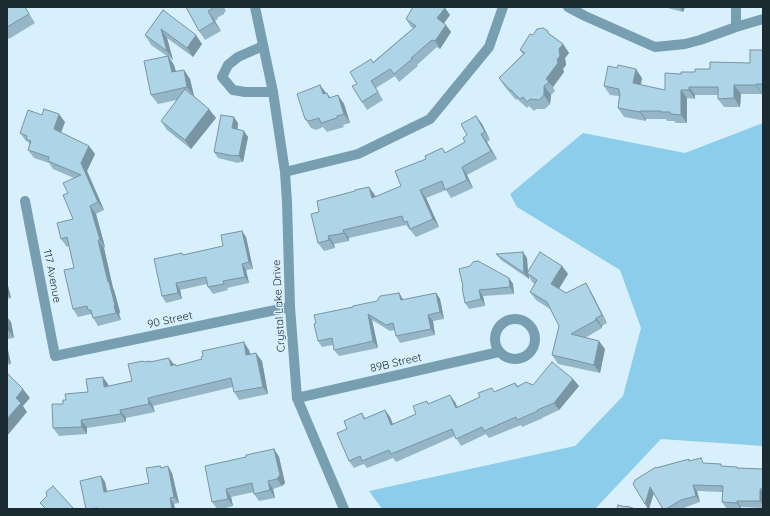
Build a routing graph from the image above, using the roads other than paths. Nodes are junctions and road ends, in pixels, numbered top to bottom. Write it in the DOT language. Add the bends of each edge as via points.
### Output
graph roads {
  1 [pos="255,7"];
  2 [pos="503,7"];
  3 [pos="568,7"];
  4 [pos="736,7"];
  5 [pos="763,18"];
  6 [pos="736,27"];
  7 [pos="263,46"];
  8 [pos="273,92"];
  9 [pos="285,172"];
  10 [pos="25,201"];
  11 [pos="290,308"];
  12 [pos="499,352"];
  13 [pos="55,356"];
  14 [pos="297,398"];
  15 [pos="344,509"];
  1 -- 7 [label="street, Crystal Lake Drive"];
  2 -- 9 [label="street" via="489,47 430,119 358,154"];
  3 -- 6 [label="street" via="655,47 685,44"];
  4 -- 6 [label="street"];
  5 -- 6 [label="street"];
  7 -- 8 [label="street, Crystal Lake Drive"];
  7 -- 8 [label="street" via="238,57 228,65 222,77 233,90"];
  8 -- 9 [label="street, Crystal Lake Drive"];
  9 -- 11 [label="street, Crystal Lake Drive"];
  10 -- 13 [label="street, 117 Avenue"];
  11 -- 13 [label="street, 90 Street"];
  11 -- 14 [label="street, Crystal Lake Drive"];
  12 -- 12 [label="street" via="510,359 523,358 532,349 535,336 533,330 517,319 504,322 495,333"];
  12 -- 14 [label="street, 89B Street"];
  14 -- 15 [label="street, Crystal Lake Drive"];
}
